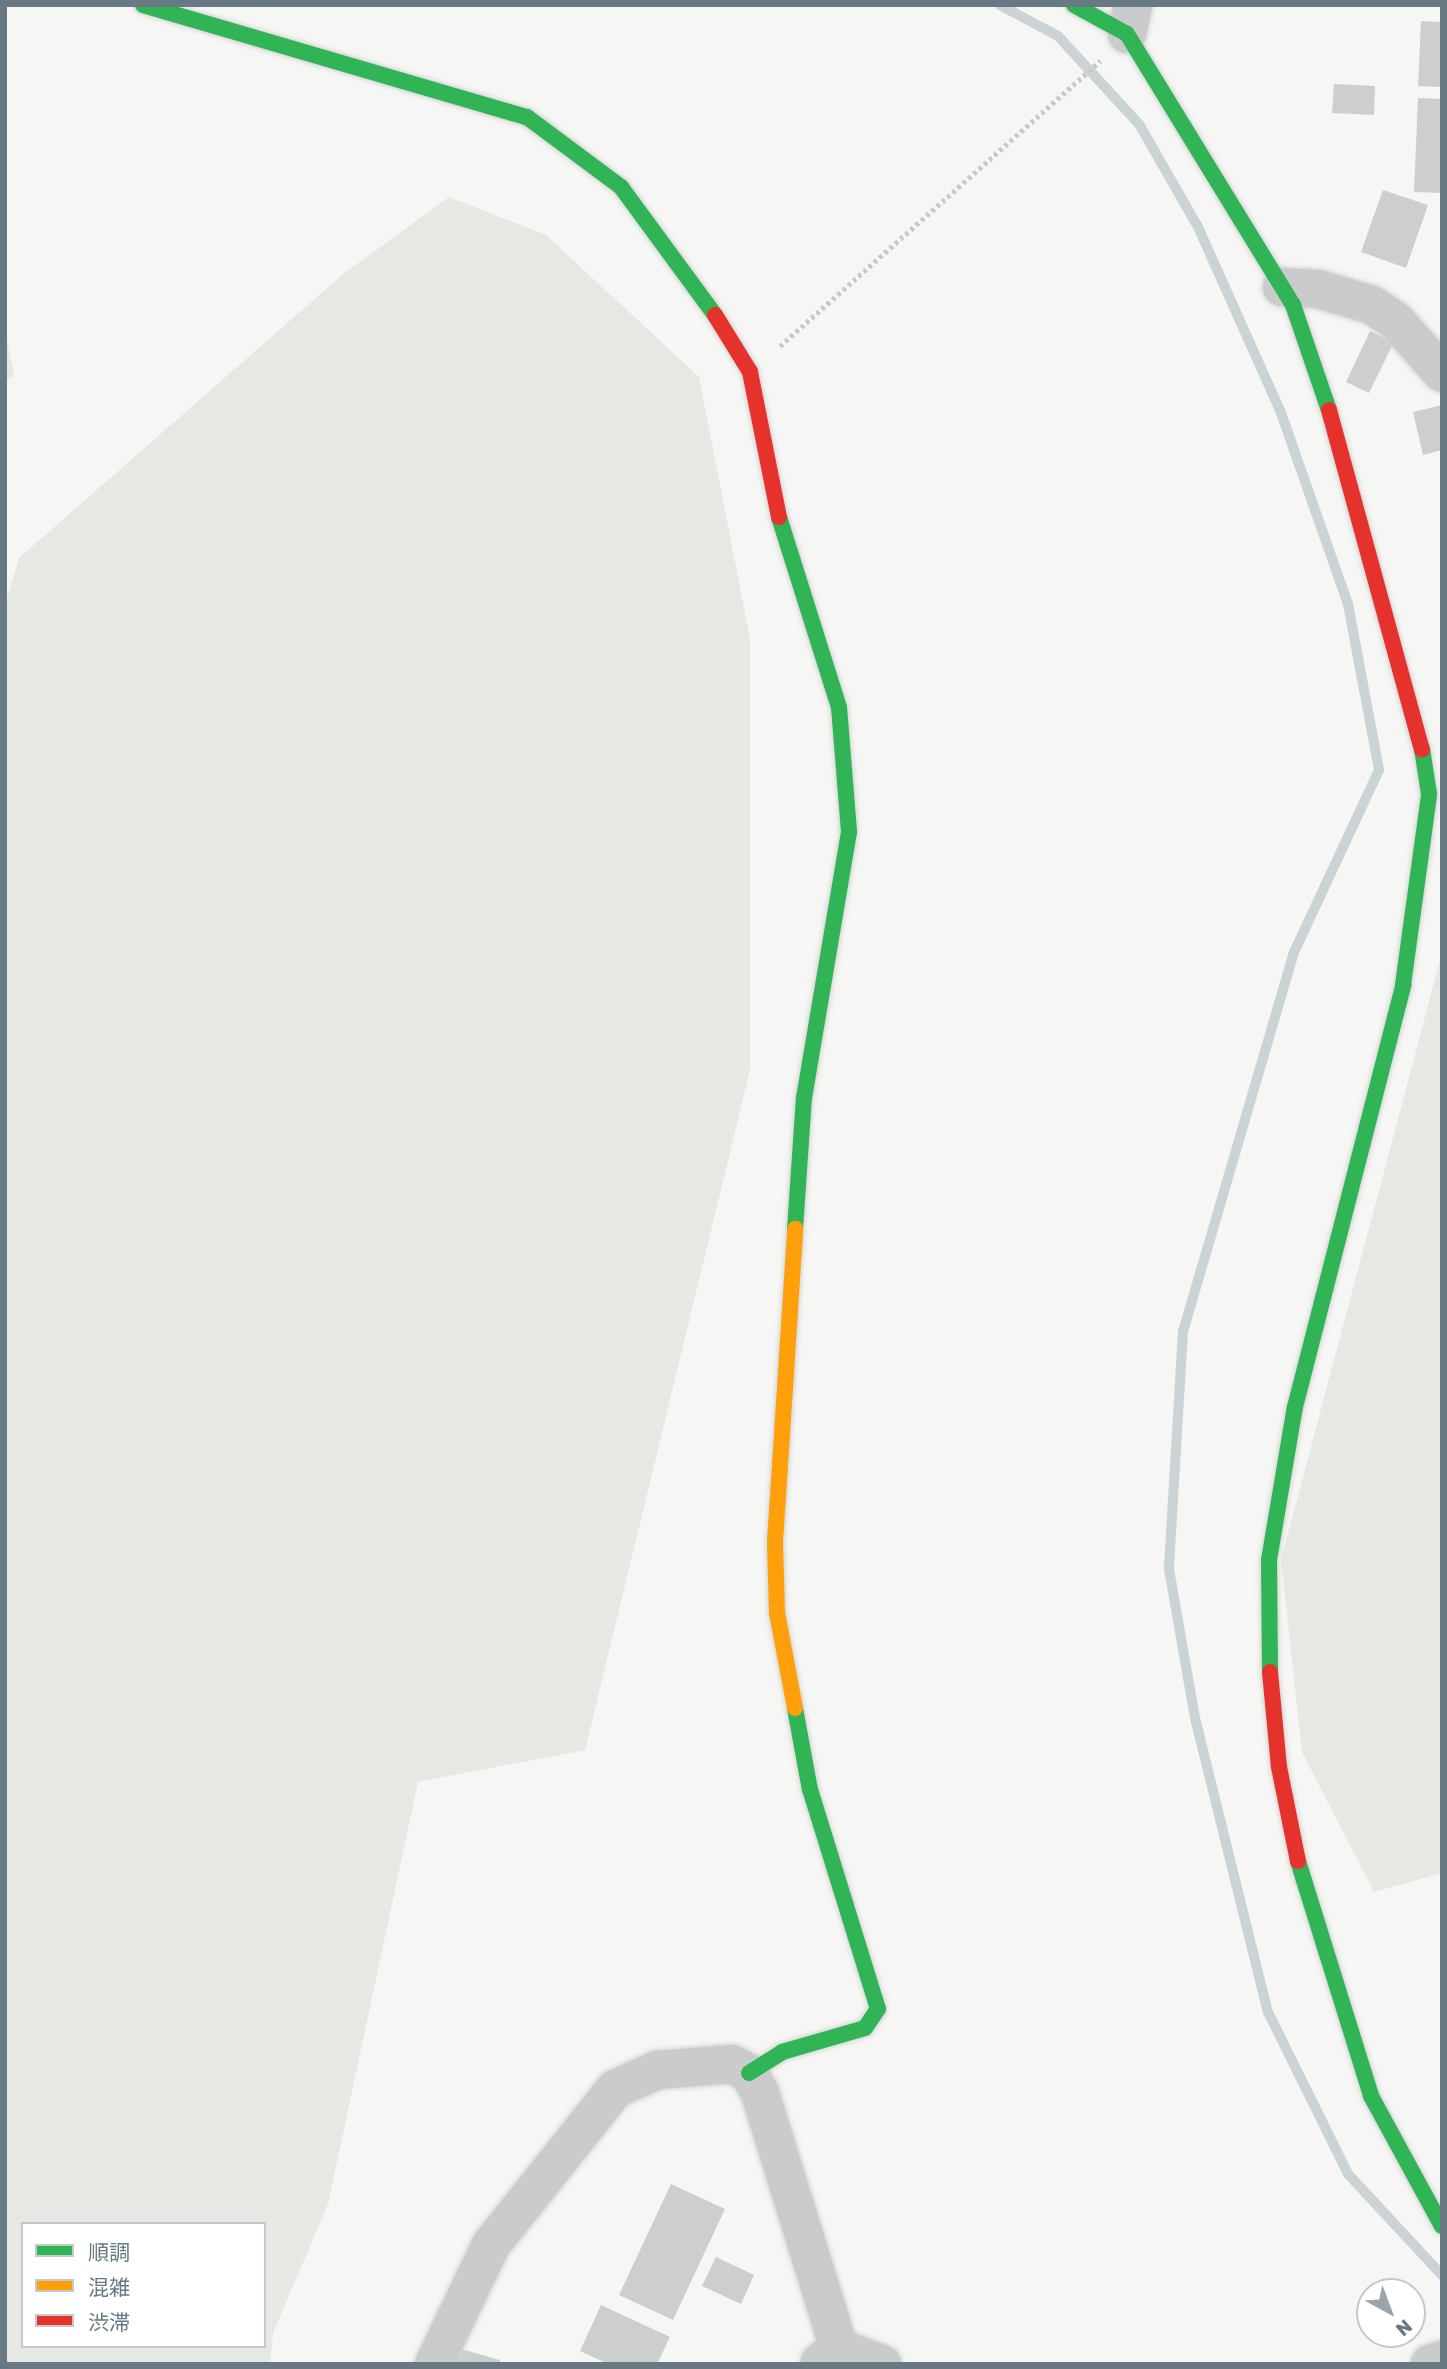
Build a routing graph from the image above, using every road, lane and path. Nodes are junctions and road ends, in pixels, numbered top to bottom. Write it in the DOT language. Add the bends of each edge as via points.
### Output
graph roads {
  1 [pos="143,5"];
  2 [pos="1074,5"];
  3 [pos="1130,20"];
  4 [pos="1282,287"];
  5 [pos="750,372"];
  6 [pos="1442,373"];
  7 [pos="1431,729"];
  8 [pos="749,2073"];
  9 [pos="1442,2226"];
  10 [pos="829,2356"];
  11 [pos="1442,2360"];
  12 [pos="434,2364"];
  13 [pos="882,2364"];
  14 [pos="1430,2364"];
  1 -- 5 [label="street" via="527,117 621,187 689,272"];
  2 -- 3 [label="street"];
  3 -- 4 [label="street"];
  3 -- 5 [label="path" via="1041,118"];
  4 -- 6 [label="street" via="1318,289 1371,305 1396,321"];
  4 -- 7 [label="street" via="1348,464"];
  5 -- 8 [label="street" via="786,550 839,707 849,831 804,1097 775,1542 776,1613 810,1790 878,2009 864,2028 782,2052"];
  7 -- 9 [label="street" via="1429,794 1403,985 1295,1407 1269,1560 1268,1646 1279,1767 1306,1901 1371,2096"];
  8 -- 10 [label="street" via="805,2220"];
  8 -- 12 [label="street" via="732,2064 657,2070 615,2089 491,2245"];
  10 -- 13 [label="street"];
  11 -- 14 [label="street"];
}
